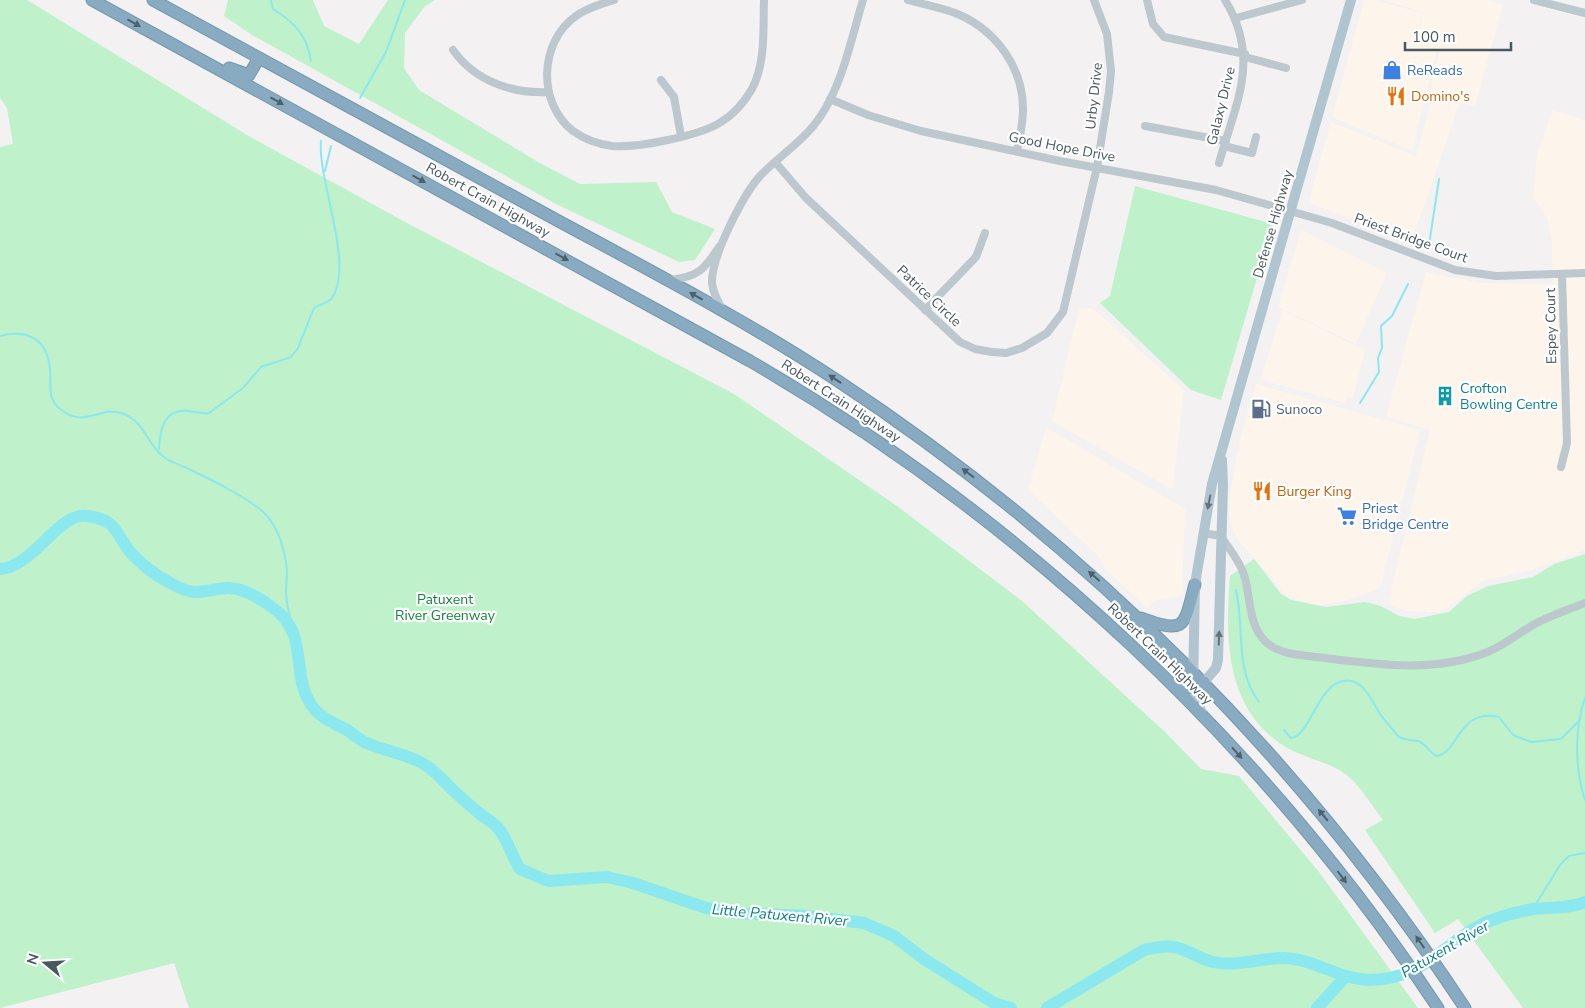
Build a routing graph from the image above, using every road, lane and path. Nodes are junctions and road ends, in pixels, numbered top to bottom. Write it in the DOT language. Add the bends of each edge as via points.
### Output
graph roads {
  1 [pos="92,0"];
  2 [pos="153,0"];
  3 [pos="614,0"];
  4 [pos="764,0"];
  5 [pos="863,0"];
  6 [pos="908,0"];
  7 [pos="1094,0"];
  8 [pos="1147,0"];
  9 [pos="1225,0"];
  10 [pos="1302,0"];
  11 [pos="1351,0"];
  12 [pos="1534,0"];
  13 [pos="1585,13"];
  14 [pos="1236,18"];
  15 [pos="182,49"];
  16 [pos="454,50"];
  17 [pos="1245,56"];
  18 [pos="259,58"];
  19 [pos="1286,68"];
  20 [pos="661,80"];
  21 [pos="549,92"];
  22 [pos="830,100"];
  23 [pos="1145,126"];
  24 [pos="681,136"];
  25 [pos="1256,137"];
  26 [pos="1225,143"];
  27 [pos="1017,151"];
  28 [pos="776,163"];
  29 [pos="1219,163"];
  30 [pos="1097,167"];
  31 [pos="1291,212"];
  32 [pos="986,233"];
  33 [pos="726,234"];
  34 [pos="1585,273"];
  35 [pos="1562,274"];
  36 [pos="668,280"];
  37 [pos="925,310"];
  38 [pos="724,312"];
  39 [pos="1222,455"];
  40 [pos="1561,467"];
  41 [pos="1203,533"];
  42 [pos="1221,536"];
  43 [pos="1195,584"];
  44 [pos="1585,603"];
  45 [pos="1137,616"];
  46 [pos="1193,670"];
  47 [pos="1204,682"];
  48 [pos="1173,686"];
  49 [pos="1193,689"];
  50 [pos="1204,717"];
  51 [pos="1436,1006"];
  52 [pos="1465,1008"];
  1 -- 15 [label="highway, Robert Crain Highway, one-way"];
  2 -- 18 [label="highway, Robert Crain Highway"];
  3 -- 21 [label="street" via="576,16 556,38 548,62"];
  4 -- 24 [label="street" via="762,56 752,88 723,122 702,132"];
  5 -- 22 [label="street"];
  6 -- 27 [label="street" via="960,14 982,27 1002,46 1016,70 1023,97"];
  7 -- 30 [label="street, Urby Drive" via="1108,34 1111,71"];
  8 -- 17 [label="street" via="1153,24 1164,37"];
  9 -- 14 [label="street, Galaxy Drive"];
  10 -- 14 [label="street"];
  11 -- 31 [label="main road, Defense Highway"];
  12 -- 13 [label="street"];
  14 -- 17 [label="street, Galaxy Drive"];
  15 -- 18 [label="highway" via="245,75 251,74"];
  15 -- 48 [label="highway, Robert Crain Highway, one-way" via="750,361 824,405 927,476 1003,534 1078,597"];
  16 -- 21 [label="street" via="471,69 504,87 521,92"];
  17 -- 19 [label="street"];
  17 -- 26 [label="street, Galaxy Drive" via="1243,78"];
  18 -- 36 [label="highway, Robert Crain Highway"];
  20 -- 24 [label="street" via="674,97"];
  21 -- 24 [label="street" via="562,119 573,131 598,144 627,146"];
  22 -- 27 [label="street, Good Hope Drive" via="892,124"];
  22 -- 28 [label="street" via="808,132"];
  23 -- 26 [label="street"];
  25 -- 26 [label="street" via="1252,153"];
  26 -- 29 [label="street, Galaxy Drive"];
  27 -- 30 [label="street, Good Hope Drive"];
  28 -- 33 [label="street" via="750,189"];
  28 -- 37 [label="street, Patrice Circle" via="806,198"];
  30 -- 31 [label="street, Good Hope Drive" via="1189,184"];
  30 -- 37 [label="street, Patrice Circle" via="1063,312 1047,333 1022,348 1006,353 975,349 949,334"];
  31 -- 35 [label="street, Priest Bridge Court" via="1350,228 1455,270 1496,276"];
  31 -- 39 [label="main road, Defense Highway"];
  32 -- 37 [label="street" via="976,257"];
  33 -- 36 [label="street" via="700,272"];
  33 -- 38 [label="street" via="712,275 715,295"];
  34 -- 35 [label="street, Priest Bridge Court"];
  35 -- 40 [label="street, Espey Court" via="1567,444"];
  38 -- 36 [label="highway, Robert Crain Highway, one-way"];
  45 -- 38 [label="highway, Robert Crain Highway, one-way" via="1026,518 942,454 839,382"];
  39 -- 41 [label="main road, Defense Highway, one-way" via="1212,484"];
  39 -- 42 [label="main road, Defense Highway"];
  41 -- 42 [label="street"];
  41 -- 43 [label="main road, Defense Highway"];
  42 -- 44 [label="street" via="1244,574 1252,616 1262,638 1276,648 1295,654 1367,664 1447,662 1490,650 1534,625"];
  47 -- 42 [label="main road, Defense Highway, one-way" via="1216,668 1218,660"];
  43 -- 45 [label="highway" via="1185,620 1176,627 1165,627"];
  43 -- 46 [label="main road, Defense Highway"];
  45 -- 46 [label="highway, Robert Crain Highway"];
  46 -- 47 [label="highway, Robert Crain Highway"];
  46 -- 49 [label="main road, Defense Highway"];
  47 -- 49 [label="highway"];
  52 -- 47 [label="highway, Robert Crain Highway, one-way" via="1350,847"];
  48 -- 49 [label="highway"];
  48 -- 50 [label="highway, Robert Crain Highway"];
  49 -- 50 [label="main road, Defense Highway"];
  50 -- 51 [label="highway, Robert Crain Highway, one-way" via="1290,813 1386,934"];
}
